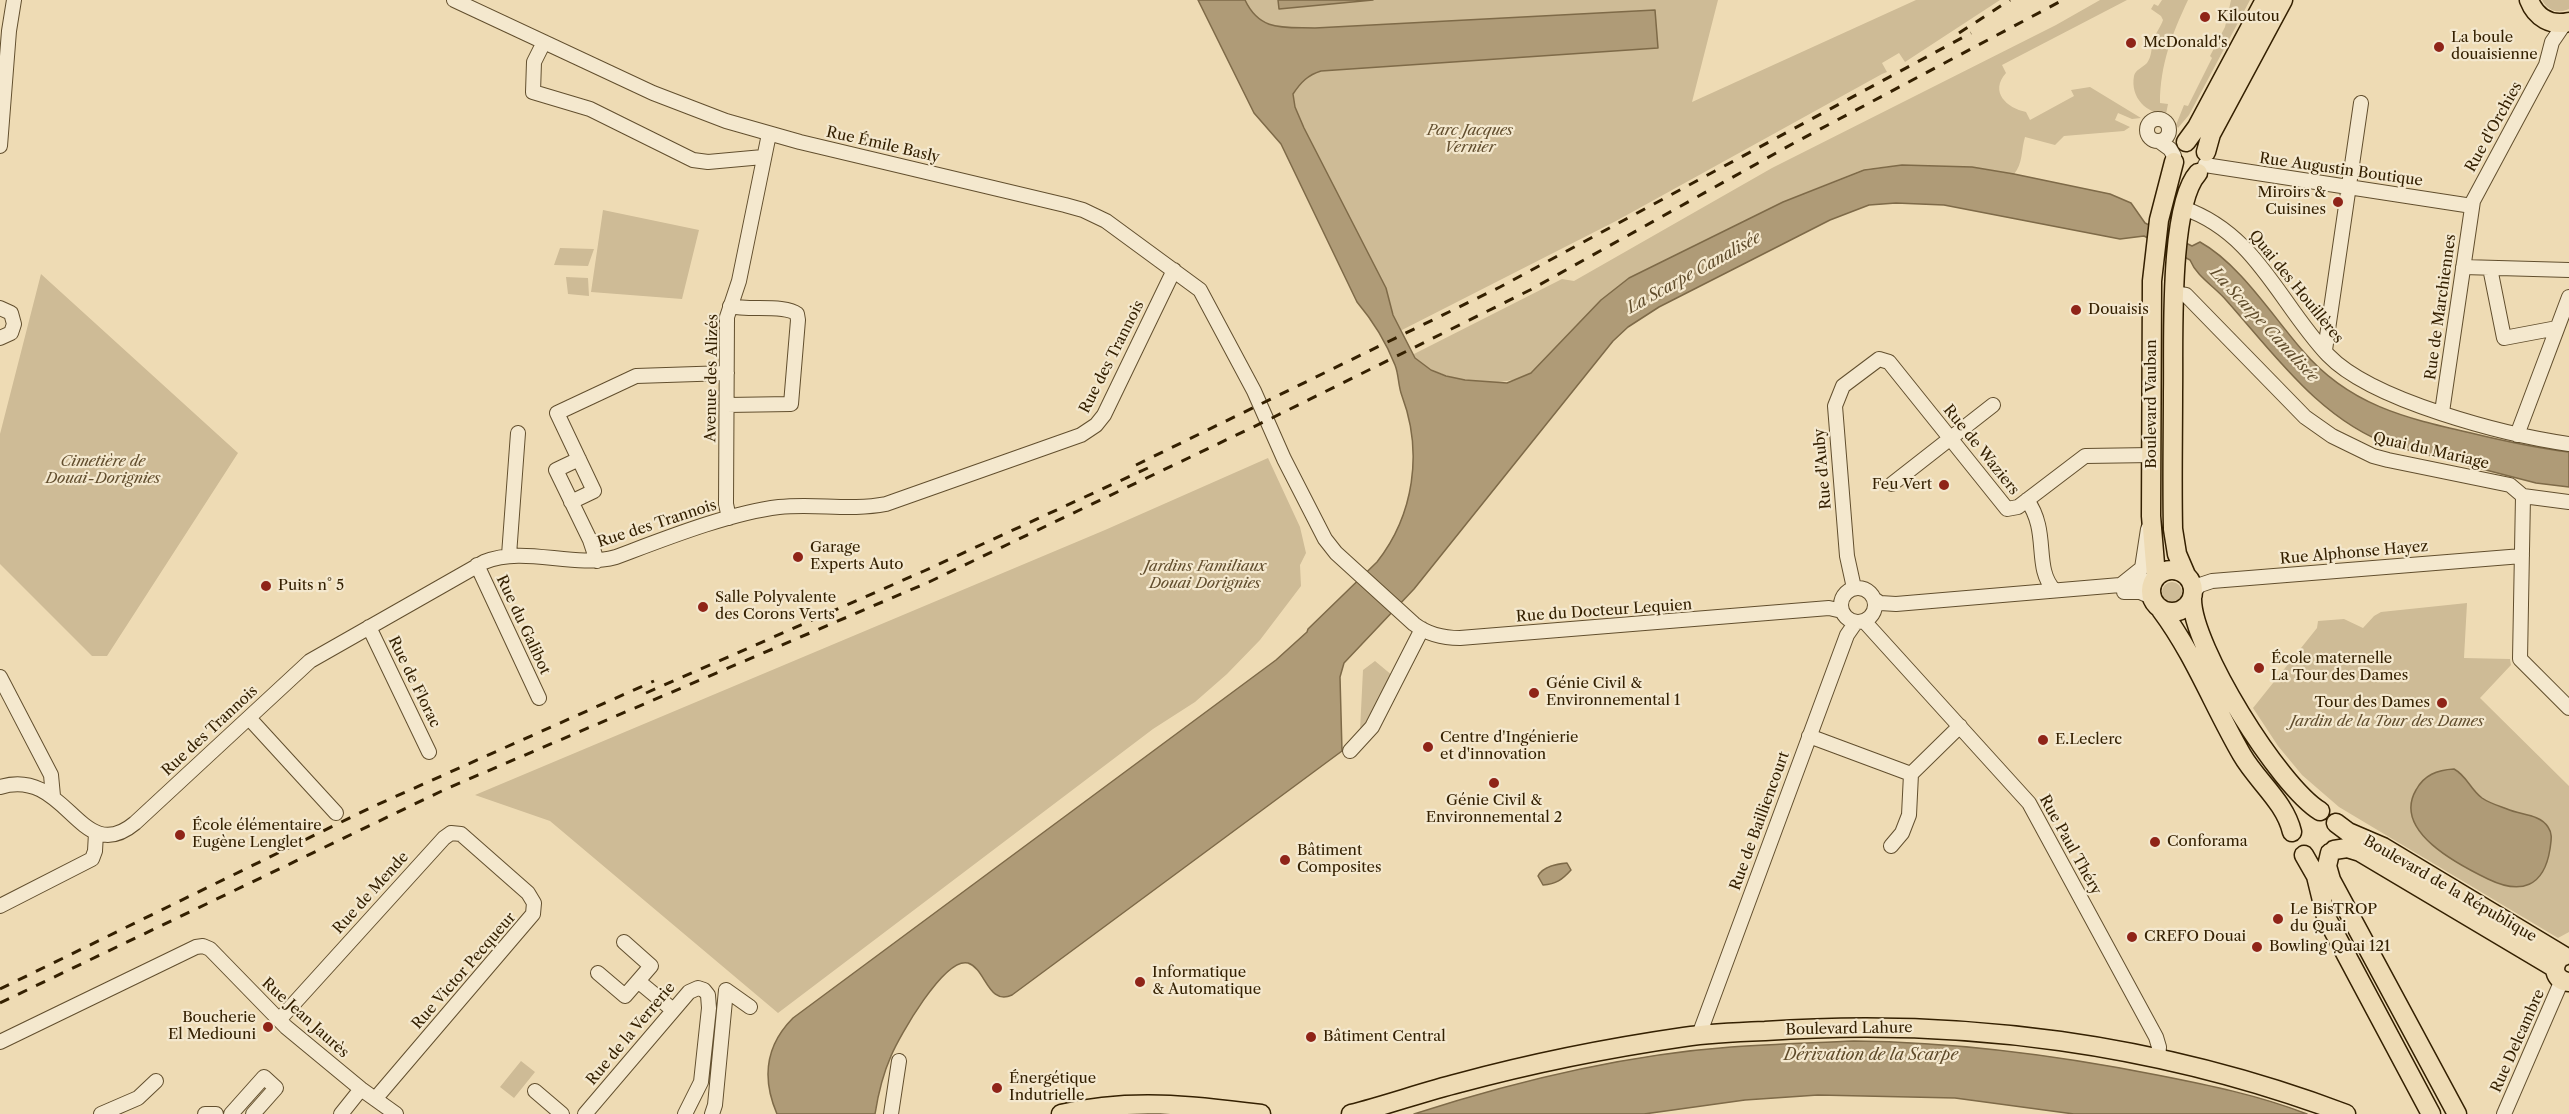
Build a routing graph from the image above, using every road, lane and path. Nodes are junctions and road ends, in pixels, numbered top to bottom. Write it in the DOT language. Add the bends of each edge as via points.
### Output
graph roads {
  1 [pos="14,0"];
  2 [pos="23,0"];
  3 [pos="454,0"];
  4 [pos="2265,0"];
  5 [pos="2283,0"];
  6 [pos="2529,0"];
  7 [pos="2541,17"];
  8 [pos="2567,22"];
  9 [pos="544,42"];
  10 [pos="2546,65"];
  11 [pos="7,79"];
  12 [pos="2361,103"];
  13 [pos="2169,130"];
  14 [pos="769,134"];
  15 [pos="2159,141"];
  16 [pos="0,146"];
  17 [pos="2179,151"];
  18 [pos="763,156"];
  19 [pos="2203,163"];
  20 [pos="2348,187"];
  21 [pos="2472,206"];
  22 [pos="2183,208"];
  23 [pos="2463,267"];
  24 [pos="2490,268"];
  25 [pos="1174,270"];
  26 [pos="2569,270"];
  27 [pos="2174,293"];
  28 [pos="2569,297"];
  29 [pos="730,306"];
  30 [pos="1,307"];
  31 [pos="2557,328"];
  32 [pos="2,339"];
  33 [pos="2325,351"];
  34 [pos="1873,362"];
  35 [pos="727,373"];
  36 [pos="727,405"];
  37 [pos="1993,405"];
  38 [pos="2442,412"];
  39 [pos="518,433"];
  40 [pos="2517,435"];
  41 [pos="1950,439"];
  42 [pos="2569,444"];
  43 [pos="2152,455"];
  44 [pos="579,459"];
  45 [pos="1892,484"];
  46 [pos="2523,496"];
  47 [pos="2027,500"];
  48 [pos="572,502"];
  49 [pos="2569,502"];
  50 [pos="2151,516"];
  51 [pos="729,518"];
  52 [pos="509,555"];
  53 [pos="2522,556"];
  54 [pos="597,561"];
  55 [pos="477,565"];
  56 [pos="1357,570"];
  57 [pos="2155,578"];
  58 [pos="2120,585"];
  59 [pos="2190,589"];
  60 [pos="2054,590"];
  61 [pos="1849,592"];
  62 [pos="1984,597"];
  63 [pos="1874,599"];
  64 [pos="2156,603"];
  65 [pos="1896,604"];
  66 [pos="1815,610"];
  67 [pos="1842,611"];
  68 [pos="1864,619"];
  69 [pos="369,627"];
  70 [pos="1422,629"];
  71 [pos="0,677"];
  72 [pos="539,698"];
  73 [pos="2569,708"];
  74 [pos="249,718"];
  75 [pos="1960,726"];
  76 [pos="1809,736"];
  77 [pos="1350,751"];
  78 [pos="429,752"];
  79 [pos="1911,774"];
  80 [pos="1,786"];
  81 [pos="53,796"];
  82 [pos="2320,812"];
  83 [pos="336,813"];
  84 [pos="2336,823"];
  85 [pos="2292,832"];
  86 [pos="96,833"];
  87 [pos="1891,846"];
  88 [pos="2332,852"];
  89 [pos="2304,855"];
  90 [pos="496,864"];
  91 [pos="0,906"];
  92 [pos="624,942"];
  93 [pos="2374,961"];
  94 [pos="2565,964"];
  95 [pos="2355,971"];
  96 [pos="598,973"];
  97 [pos="638,981"];
  98 [pos="750,1007"];
  99 [pos="673,1010"];
  100 [pos="279,1020"];
  101 [pos="1699,1035"];
  102 [pos="0,1042"];
  103 [pos="2158,1058"];
  104 [pos="899,1060"];
  105 [pos="156,1081"];
  106 [pos="361,1089"];
  107 [pos="535,1091"];
  108 [pos="376,1098"];
  109 [pos="101,1114"];
  110 [pos="205,1114"];
  111 [pos="216,1114"];
  112 [pos="231,1114"];
  113 [pos="253,1114"];
  114 [pos="341,1114"];
  115 [pos="396,1114"];
  116 [pos="562,1114"];
  117 [pos="585,1114"];
  118 [pos="685,1114"];
  119 [pos="712,1114"];
  120 [pos="891,1114"];
  121 [pos="1060,1114"];
  122 [pos="1261,1114"];
  123 [pos="1351,1114"];
  124 [pos="2346,1114"];
  125 [pos="2431,1114"];
  126 [pos="2457,1114"];
  127 [pos="2504,1114"];
  1 -- 11 [label="street"];
  2 -- 11 [label="street"];
  3 -- 9 [label="street, Rue Émile Basly"];
  4 -- 17 [label="main road, Boulevard Vauban" via="2197,128"];
  5 -- 19 [label="main road, Boulevard Vauban" via="2211,134"];
  6 -- 7 [label="main road"];
  7 -- 8 [label="main road" via="2553,23"];
  7 -- 10 [label="street, Rue d'Orchies" via="2547,38"];
  8 -- 10 [label="street, Rue d'Orchies" via="2552,42"];
  9 -- 14 [label="street, Rue Émile Basly" via="676,103"];
  9 -- 18 [label="street" via="534,62 533,92 590,109 693,160 713,162"];
  10 -- 21 [label="street, Rue d'Orchies"];
  11 -- 16 [label="street"];
  12 -- 20 [label="street"];
  13 -- 15 [label="street"];
  13 -- 15 [label="street" via="2161,120 2150,123 2149,136"];
  13 -- 17 [label="street"];
  14 -- 18 [label="street, Avenue des Alizés"];
  14 -- 25 [label="street, Rue Émile Basly" via="1083,210 1106,221"];
  15 -- 17 [label="street"];
  17 -- 19 [label="main road" via="2199,144"];
  17 -- 19 [label="main road" via="2182,172 2188,174"];
  17 -- 43 [label="main road, Boulevard Vauban" via="2153,251"];
  18 -- 29 [label="street, Avenue des Alizés" via="739,281"];
  19 -- 20 [label="street, Rue Augustin Boutique"];
  19 -- 22 [label="main road, Boulevard Vauban" via="2189,185"];
  20 -- 21 [label="street, Rue Augustin Boutique"];
  20 -- 33 [label="street"];
  21 -- 23 [label="street, Rue de Marchiennes"];
  22 -- 27 [label="main road, Boulevard Vauban"];
  22 -- 33 [label="street, Quai des Houillères" via="2218,224 2242,244"];
  23 -- 24 [label="street"];
  23 -- 38 [label="street, Rue de Marchiennes"];
  24 -- 26 [label="street"];
  24 -- 31 [label="street" via="2504,338"];
  25 -- 51 [label="street, Rue des Trannois" via="1104,415 1087,432 886,504 787,506"];
  25 -- 56 [label="street, Rue Émile Basly" via="1203,294 1320,532 1336,553"];
  27 -- 46 [label="street, Quai du Mariage" via="2186,295 2305,417 2332,436 2373,456 2510,485"];
  27 -- 59 [label="main road, Boulevard Vauban" via="2173,529 2177,555"];
  28 -- 31 [label="street"];
  29 -- 35 [label="street, Avenue des Alizés"];
  29 -- 36 [label="street" via="789,310 795,312 798,320 790,404"];
  30 -- 32 [label="street" via="11,313 14,322 12,331"];
  31 -- 40 [label="street"];
  33 -- 38 [label="street, Quai des Houillères" via="2379,388"];
  34 -- 41 [label="street, Rue de Waziers" via="1889,362"];
  34 -- 61 [label="street, Rue d'Auby" via="1843,386 1835,406"];
  35 -- 36 [label="street, Avenue des Alizés"];
  35 -- 44 [label="street" via="636,376 557,413"];
  36 -- 51 [label="street, Avenue des Alizés"];
  37 -- 41 [label="street"];
  38 -- 40 [label="street, Quai des Houillères"];
  39 -- 52 [label="street"];
  40 -- 42 [label="street, Quai des Houillères"];
  41 -- 45 [label="street"];
  41 -- 47 [label="street, Rue de Waziers" via="2004,507 2015,509"];
  43 -- 47 [label="street" via="2085,456"];
  43 -- 50 [label="main road, Boulevard Vauban"];
  44 -- 48 [label="street" via="594,491"];
  44 -- 48 [label="street" via="556,470"];
  46 -- 49 [label="street"];
  46 -- 53 [label="street"];
  47 -- 60 [label="street, Rue de Waziers" via="2040,526 2044,573"];
  48 -- 54 [label="street"];
  50 -- 57 [label="main road, Boulevard Vauban"];
  50 -- 58 [label="street" via="2142,568"];
  51 -- 54 [label="street, Rue des Trannois"];
  52 -- 54 [label="street, Rue des Trannois"];
  52 -- 55 [label="street, Rue des Trannois"];
  53 -- 59 [label="street, Rue Alphonse Hayez" via="2212,581"];
  53 -- 73 [label="street" via="2520,659"];
  55 -- 69 [label="street, Rue des Trannois"];
  55 -- 72 [label="street, Rue du Galibot"];
  56 -- 70 [label="street, Rue du Docteur Lequien"];
  57 -- 58 [label="street"];
  57 -- 59 [label="main road" via="2171,570"];
  57 -- 64 [label="main road" via="2151,588"];
  58 -- 60 [label="street"];
  59 -- 64 [label="main road" via="2186,607 2177,612"];
  59 -- 82 [label="main road, Boulevard Vauban" via="2197,629 2245,721 2289,783"];
  60 -- 62 [label="street"];
  61 -- 63 [label="street" via="1865,589"];
  61 -- 66 [label="street, Rue du Docteur Lequien"];
  61 -- 67 [label="street"];
  62 -- 64 [label="street" via="2023,599 2132,591 2144,593"];
  62 -- 65 [label="street"];
  63 -- 65 [label="street"];
  63 -- 68 [label="street"];
  64 -- 85 [label="main road" via="2173,627 2241,754 2283,809"];
  65 -- 68 [label="street"];
  66 -- 67 [label="street, Rue du Docteur Lequien"];
  66 -- 70 [label="street, Rue du Docteur Lequien" via="1460,638"];
  67 -- 68 [label="street" via="1849,619"];
  68 -- 75 [label="street, Rue Paul Théry"];
  68 -- 76 [label="street, Rue de Bailliencourt" via="1847,635"];
  69 -- 74 [label="street, Rue des Trannois" via="302,667"];
  69 -- 78 [label="street, Rue de Florac"];
  70 -- 77 [label="street" via="1372,727"];
  71 -- 81 [label="street" via="51,775"];
  74 -- 83 [label="street"];
  74 -- 86 [label="street, Rue des Trannois" via="132,826 112,834"];
  75 -- 79 [label="street"];
  75 -- 103 [label="street, Rue Paul Théry" via="2032,808 2156,1037"];
  76 -- 79 [label="street"];
  76 -- 101 [label="street, Rue de Bailliencourt"];
  79 -- 87 [label="street" via="1909,815"];
  80 -- 81 [label="street" via="27,784"];
  81 -- 86 [label="street"];
  82 -- 84 [label="main road"];
  82 -- 85 [label="main road" via="2302,816"];
  84 -- 88 [label="main road" via="2339,837"];
  84 -- 94 [label="main road, Boulevard de la République" via="2383,847"];
  85 -- 89 [label="main road" via="2294,845"];
  86 -- 91 [label="street" via="95,852 88,861"];
  88 -- 89 [label="main road" via="2318,858"];
  88 -- 93 [label="main road" via="2327,866 2329,876"];
  88 -- 94 [label="main road, Boulevard de la République" via="2347,848 2361,852"];
  89 -- 95 [label="main road" via="2316,876 2324,912"];
  90 -- 100 [label="street, Rue de Mende" via="461,834 448,835"];
  90 -- 108 [label="street, Rue Victor Pecqueur" via="531,896 533,914"];
  92 -- 97 [label="street" via="651,966"];
  93 -- 95 [label="street"];
  93 -- 126 [label="main road"];
  94 -- 127 [label="street, Rue Delcambre"];
  95 -- 125 [label="main road"];
  96 -- 97 [label="street" via="625,996"];
  97 -- 99 [label="street"];
  98 -- 119 [label="street" via="726,990"];
  99 -- 117 [label="street, Rue de la Verrerie"];
  99 -- 118 [label="street, Rue de la Verrerie" via="692,989 707,992 710,1003 701,1082"];
  100 -- 102 [label="street, Rue Jean Jaurès" via="203,946"];
  100 -- 106 [label="street, Rue Jean Jaurès"];
  101 -- 103 [label="main road, Boulevard Lahure" via="1906,1027 2050,1039"];
  101 -- 123 [label="main road, Boulevard Lahure" via="1533,1065"];
  103 -- 124 [label="main road, Boulevard Lahure" via="2249,1081"];
  104 -- 120 [label="street"];
  105 -- 109 [label="street" via="138,1098"];
  106 -- 108 [label="street, Rue Jean Jaurès"];
  106 -- 114 [label="street"];
  107 -- 116 [label="street"];
  108 -- 115 [label="street, Rue Jean Jaurès"];
  110 -- 111 [label="street"];
  112 -- 113 [label="street" via="264,1077 276,1088"];
  121 -- 122 [label="main road" via="1150,1103"];
}
